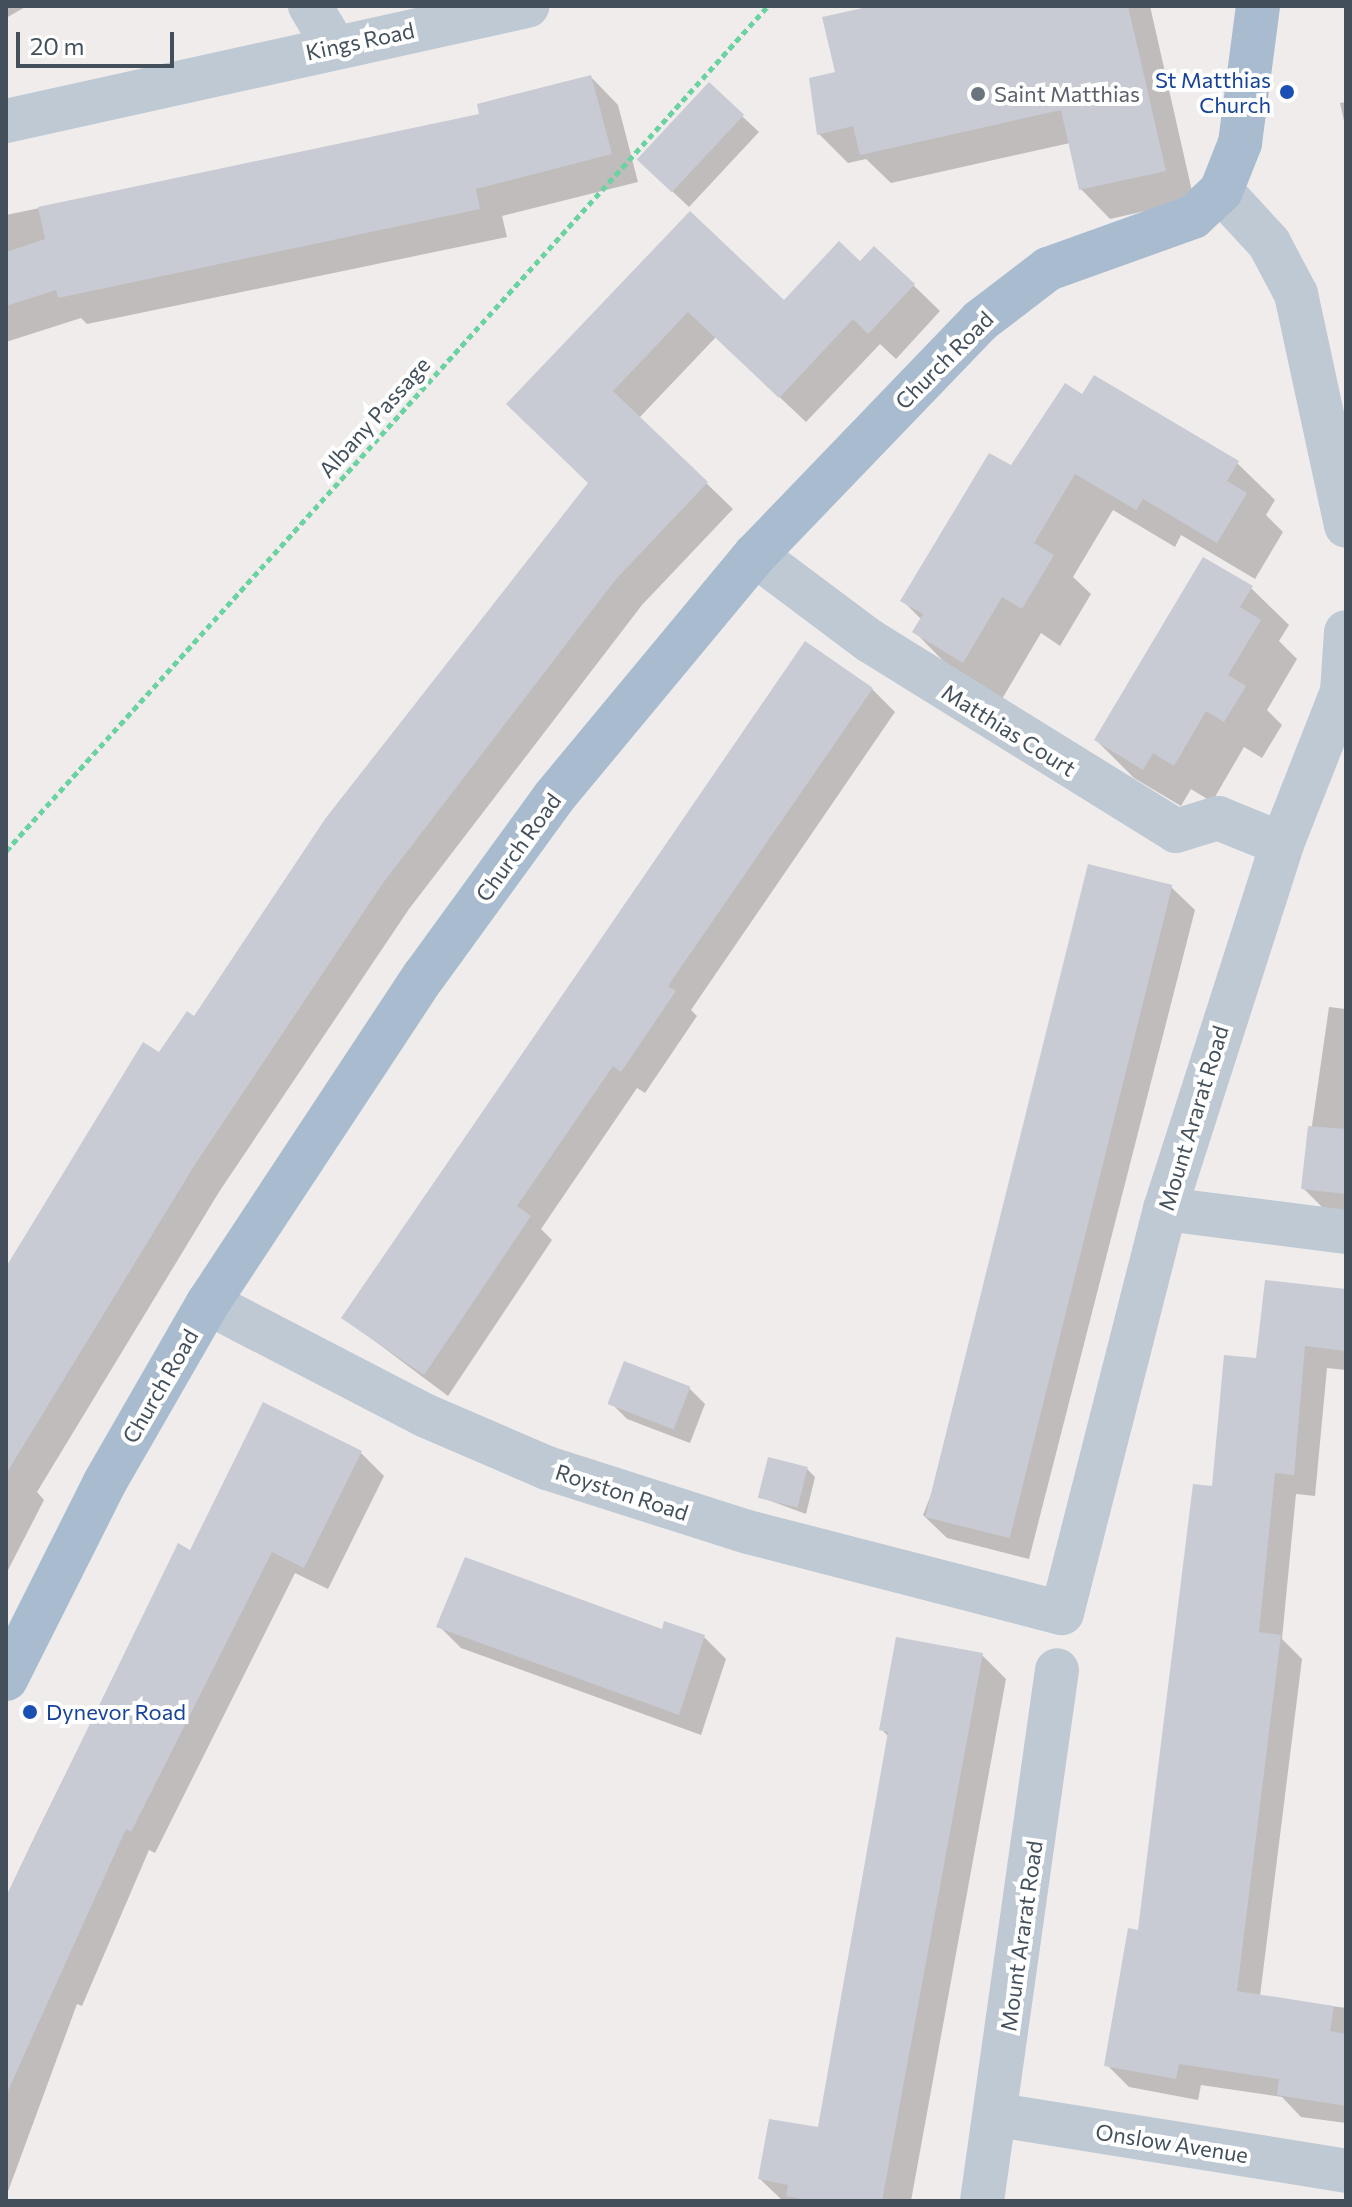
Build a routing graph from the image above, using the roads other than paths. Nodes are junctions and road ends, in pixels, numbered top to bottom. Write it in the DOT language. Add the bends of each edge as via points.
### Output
graph roads {
  1 [pos="310,6"];
  2 [pos="527,6"];
  3 [pos="1258,6"];
  4 [pos="334,46"];
  5 [pos="6,121"];
  6 [pos="1221,191"];
  7 [pos="1346,526"];
  8 [pos="755,555"];
  9 [pos="1346,632"];
  10 [pos="1282,844"];
  11 [pos="1165,1209"];
  12 [pos="1346,1232"];
  13 [pos="208,1303"];
  14 [pos="1062,1613"];
  15 [pos="1057,1670"];
  16 [pos="6,1679"];
  17 [pos="998,2115"];
  18 [pos="1346,2171"];
  19 [pos="982,2201"];
  1 -- 4 [label="street"];
  2 -- 4 [label="street, Kings Road"];
  3 -- 6 [label="main road" via="1240,143"];
  4 -- 5 [label="street, Kings Road"];
  6 -- 7 [label="street" via="1269,243 1296,294"];
  6 -- 8 [label="main road, Church Road" via="1193,217 1048,269 980,321"];
  8 -- 10 [label="street, Matthias Court" via="870,641 1176,831 1218,818"];
  8 -- 13 [label="main road, Church Road" via="554,797 424,976"];
  9 -- 10 [label="street, Mount Ararat Road" via="1342,692"];
  10 -- 11 [label="street, Mount Ararat Road"];
  11 -- 12 [label="street"];
  11 -- 14 [label="street, Mount Ararat Road"];
  13 -- 14 [label="street, Royston Road" via="424,1415 547,1468 748,1532"];
  13 -- 16 [label="main road, Church Road" via="105,1482"];
  15 -- 17 [label="street, Mount Ararat Road"];
  17 -- 18 [label="street, Onslow Avenue"];
  17 -- 19 [label="street, Mount Ararat Road"];
}
